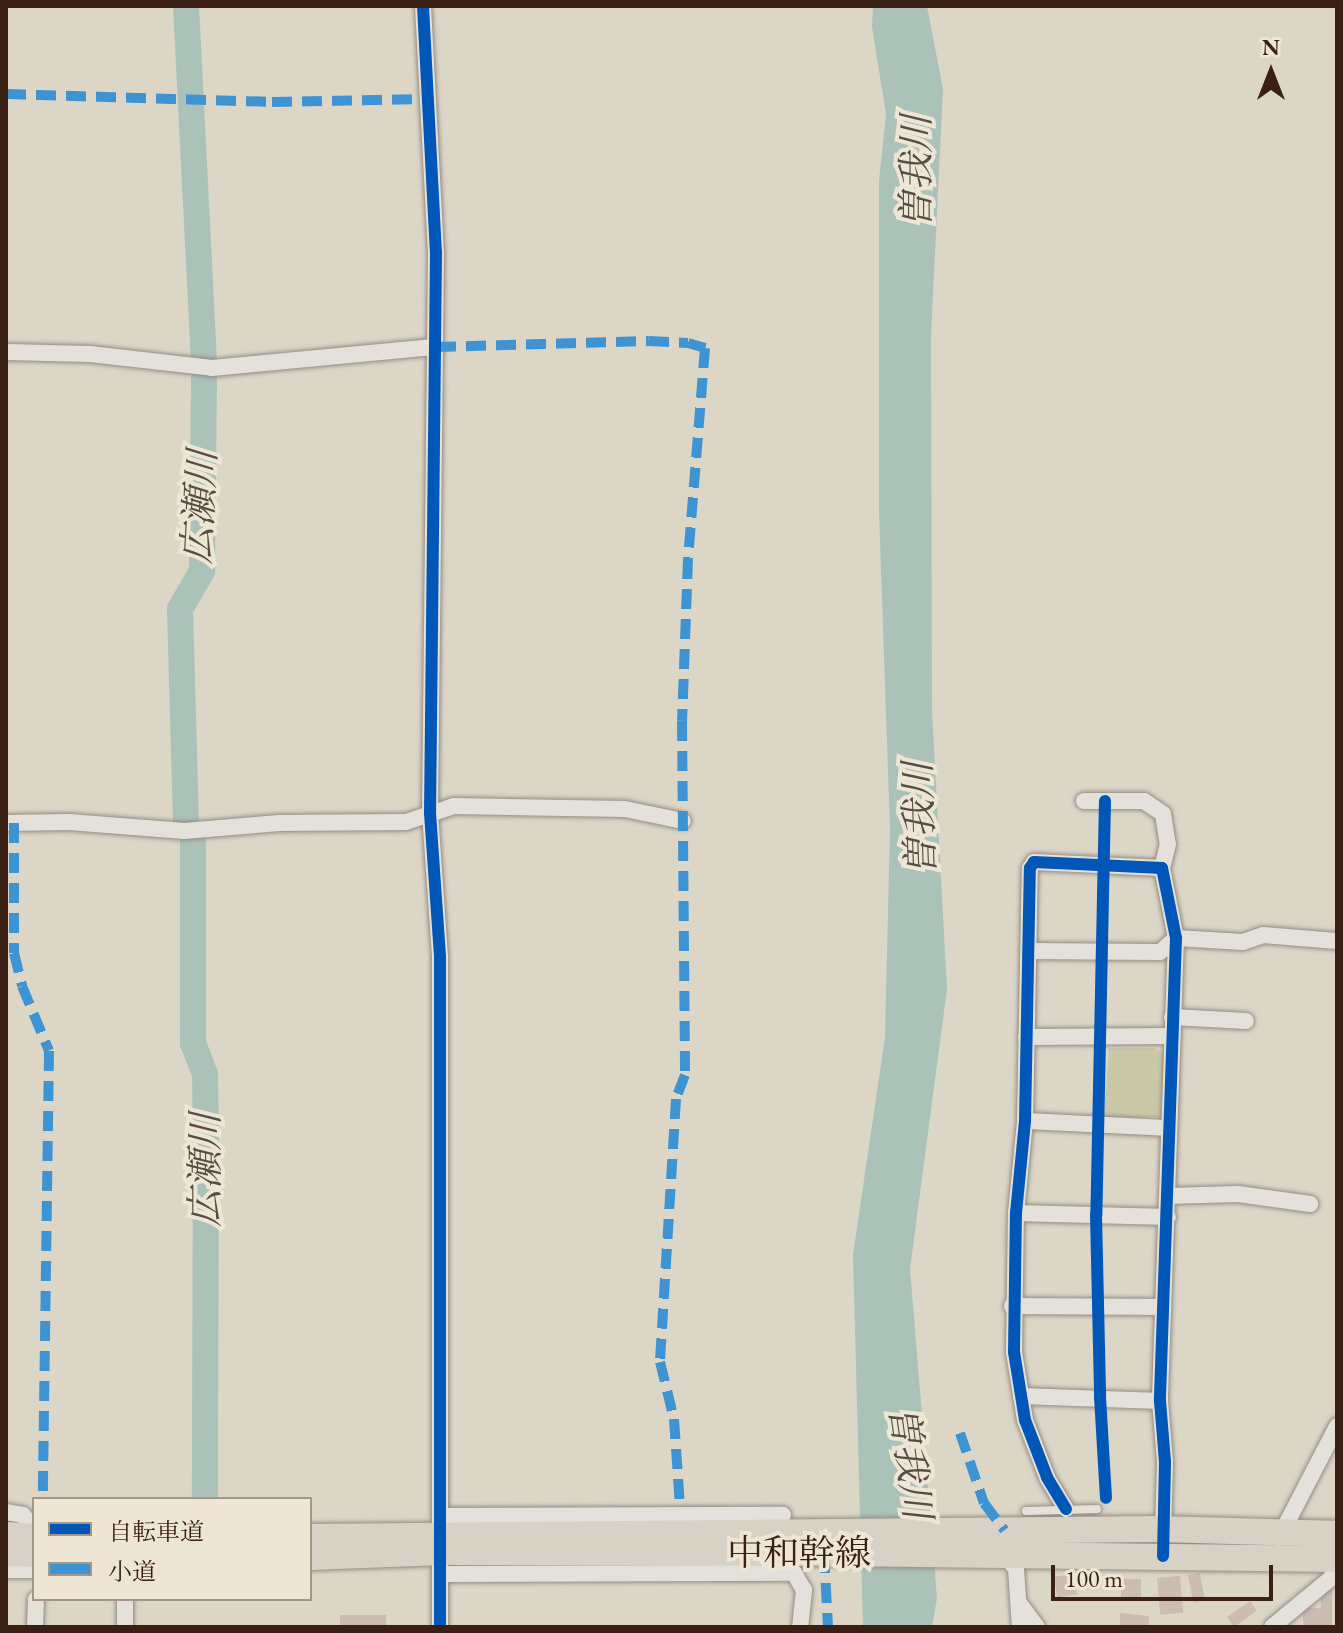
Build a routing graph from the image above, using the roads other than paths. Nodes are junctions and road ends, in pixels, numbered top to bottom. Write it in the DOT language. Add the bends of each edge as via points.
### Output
graph roads {
  1 [pos="423,6"];
  2 [pos="436,347"];
  3 [pos="6,352"];
  4 [pos="1084,801"];
  5 [pos="430,813"];
  6 [pos="683,821"];
  7 [pos="6,823"];
  8 [pos="1162,868"];
  9 [pos="1176,938"];
  10 [pos="1337,941"];
  11 [pos="1029,951"];
  12 [pos="1172,1017"];
  13 [pos="1246,1021"];
  14 [pos="1171,1036"];
  15 [pos="1026,1037"];
  16 [pos="1025,1121"];
  17 [pos="1168,1128"];
  18 [pos="1168,1196"];
  19 [pos="1310,1204"];
  20 [pos="1016,1213"];
  21 [pos="1168,1217"];
  22 [pos="1012,1306"];
  23 [pos="1163,1307"];
  24 [pos="1021,1396"];
  25 [pos="1160,1401"];
  26 [pos="1337,1426"];
  27 [pos="1329,1461"];
  28 [pos="1066,1509"];
  29 [pos="1097,1509"];
  30 [pos="1026,1511"];
  31 [pos="6,1512"];
  32 [pos="783,1515"];
  33 [pos="32,1526"];
  34 [pos="1163,1529"];
  35 [pos="1337,1534"];
  36 [pos="6,1535"];
  37 [pos="32,1537"];
  38 [pos="312,1537"];
  39 [pos="442,1544"];
  40 [pos="1280,1545"];
  41 [pos="997,1546"];
  42 [pos="6,1553"];
  43 [pos="32,1554"];
  44 [pos="1163,1556"];
  45 [pos="312,1557"];
  46 [pos="1337,1561"];
  47 [pos="6,1570"];
  48 [pos="32,1570"];
  49 [pos="36,1601"];
  50 [pos="125,1601"];
  51 [pos="1018,1601"];
  52 [pos="35,1627"];
  53 [pos="125,1627"];
  54 [pos="440,1627"];
  55 [pos="800,1627"];
  56 [pos="1020,1627"];
  57 [pos="1037,1627"];
  58 [pos="1272,1627"];
  1 -- 2 [label="street"];
  2 -- 3 [label="street" via="212,368 90,354"];
  2 -- 5 [label="street"];
  4 -- 8 [label="street" via="1144,801 1163,814 1168,844"];
  5 -- 6 [label="street" via="454,806 625,809"];
  5 -- 7 [label="street" via="406,822 279,823 185,831"];
  5 -- 39 [label="street" via="440,957"];
  8 -- 9 [label="street"];
  8 -- 11 [label="street" via="1034,862 1027,887"];
  9 -- 10 [label="street" via="1243,942 1263,935"];
  9 -- 11 [label="street" via="1160,952"];
  9 -- 12 [label="street"];
  11 -- 15 [label="street"];
  12 -- 13 [label="street"];
  12 -- 14 [label="street"];
  14 -- 15 [label="street"];
  14 -- 17 [label="street"];
  15 -- 16 [label="street"];
  16 -- 17 [label="street"];
  16 -- 20 [label="street"];
  17 -- 18 [label="street"];
  18 -- 19 [label="street" via="1238,1194"];
  18 -- 21 [label="street"];
  20 -- 21 [label="street"];
  20 -- 22 [label="street"];
  21 -- 23 [label="street"];
  22 -- 23 [label="street"];
  22 -- 24 [label="street"];
  23 -- 25 [label="street"];
  24 -- 25 [label="street"];
  24 -- 28 [label="street" via="1047,1477"];
  25 -- 34 [label="street"];
  26 -- 27 [label="street"];
  27 -- 40 [label="street"];
  28 -- 29 [label="lane"];
  28 -- 30 [label="lane"];
  31 -- 33 [label="street" via="23,1515"];
  32 -- 39 [label="street"];
  34 -- 40 [label="main road, 中和幹線"];
  34 -- 41 [label="main road, 中和幹線"];
  34 -- 44 [label="street"];
  35 -- 40 [label="main road, 中和幹線"];
  36 -- 37 [label="main road"];
  38 -- 39 [label="main road, 中和幹線"];
  39 -- 41 [label="main road, 中和幹線"];
  39 -- 45 [label="main road, 中和幹線"];
  39 -- 54 [label="street"];
  39 -- 55 [label="street" via="794,1573 804,1590"];
  40 -- 44 [label="main road, 中和幹線"];
  40 -- 46 [label="main road, 中和幹線"];
  41 -- 44 [label="main road, 中和幹線"];
  41 -- 51 [label="street" via="1016,1569"];
  42 -- 43 [label="main road"];
  46 -- 58 [label="street" via="1331,1578"];
  47 -- 48 [label="street"];
  49 -- 52 [label="street"];
  50 -- 53 [label="street"];
  51 -- 56 [label="street"];
  51 -- 57 [label="street"];
}
